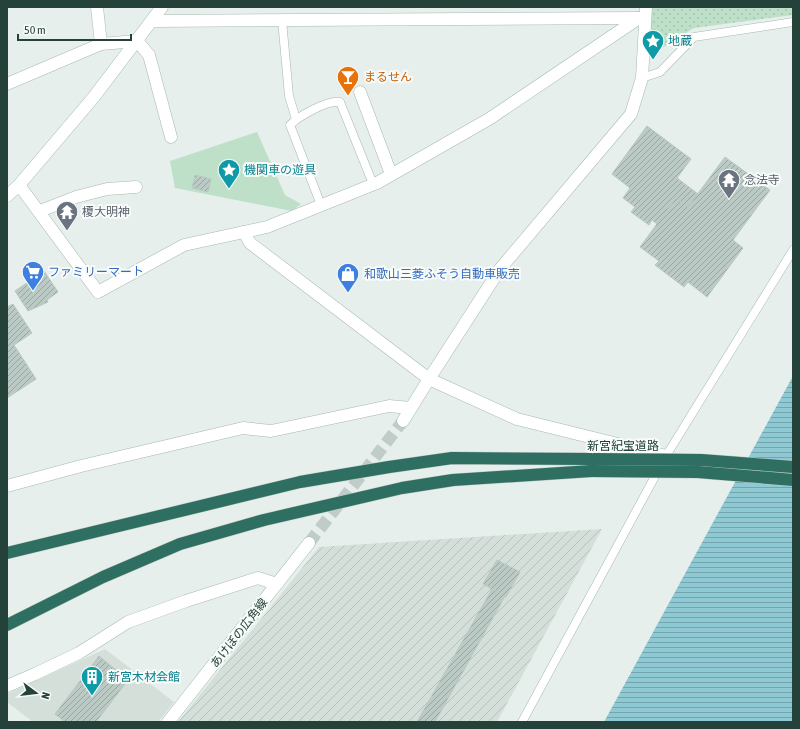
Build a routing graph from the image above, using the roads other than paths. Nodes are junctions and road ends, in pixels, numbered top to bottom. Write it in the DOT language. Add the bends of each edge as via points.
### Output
graph roads {
  1 [pos="97,7"];
  2 [pos="162,7"];
  3 [pos="643,15"];
  4 [pos="282,20"];
  5 [pos="152,21"];
  6 [pos="793,22"];
  7 [pos="137,41"];
  8 [pos="101,44"];
  9 [pos="642,78"];
  10 [pos="7,84"];
  11 [pos="360,92"];
  12 [pos="296,119"];
  13 [pos="171,137"];
  14 [pos="391,174"];
  15 [pos="19,184"];
  16 [pos="373,184"];
  17 [pos="136,187"];
  18 [pos="7,196"];
  19 [pos="321,205"];
  20 [pos="40,210"];
  21 [pos="244,232"];
  22 [pos="793,250"];
  23 [pos="429,379"];
  24 [pos="411,408"];
  25 [pos="403,422"];
  26 [pos="666,456"];
  27 [pos="592,465"];
  28 [pos="793,467"];
  29 [pos="793,480"];
  30 [pos="7,486"];
  31 [pos="309,544"];
  32 [pos="7,553"];
  33 [pos="277,584"];
  34 [pos="7,625"];
  35 [pos="7,686"];
  36 [pos="168,722"];
  37 [pos="522,722"];
  1 -- 8 [label="street"];
  2 -- 5 [label="street"];
  3 -- 4 [label="street"];
  3 -- 9 [label="street"];
  3 -- 14 [label="street" via="489,119"];
  4 -- 5 [label="street"];
  4 -- 12 [label="lane" via="289,96"];
  5 -- 7 [label="street"];
  6 -- 9 [label="lane" via="694,37 660,72"];
  7 -- 8 [label="street"];
  7 -- 13 [label="street" via="149,55"];
  7 -- 15 [label="street" via="93,98"];
  8 -- 10 [label="street"];
  9 -- 23 [label="street" via="631,114 500,268"];
  11 -- 14 [label="street"];
  12 -- 16 [label="lane" via="333,101 340,102"];
  12 -- 19 [label="lane" via="290,125"];
  14 -- 16 [label="street"];
  15 -- 18 [label="street"];
  15 -- 20 [label="street"];
  16 -- 19 [label="street"];
  17 -- 20 [label="street" via="107,189"];
  19 -- 21 [label="street" via="267,227"];
  20 -- 21 [label="street" via="98,292 184,244"];
  21 -- 23 [label="street" via="250,243"];
  22 -- 26 [label="lane"];
  23 -- 24 [label="street"];
  23 -- 26 [label="street" via="517,419"];
  24 -- 25 [label="street"];
  24 -- 30 [label="street" via="389,406 271,431 243,428"];
  26 -- 37 [label="lane"];
  27 -- 28 [label="highway, 新宮紀宝道路, bridge" via="701,460"];
  27 -- 29 [label="highway, 新宮紀宝道路, bridge"];
  27 -- 32 [label="highway, 新宮紀宝道路" via="452,458 300,482"];
  27 -- 34 [label="highway, 新宮紀宝道路" via="402,488 264,520 180,544 103,577"];
  31 -- 33 [label="street, あけぼの広角線"];
  33 -- 35 [label="street" via="258,578 128,622 79,653"];
  33 -- 36 [label="street, あけぼの広角線"];
}
